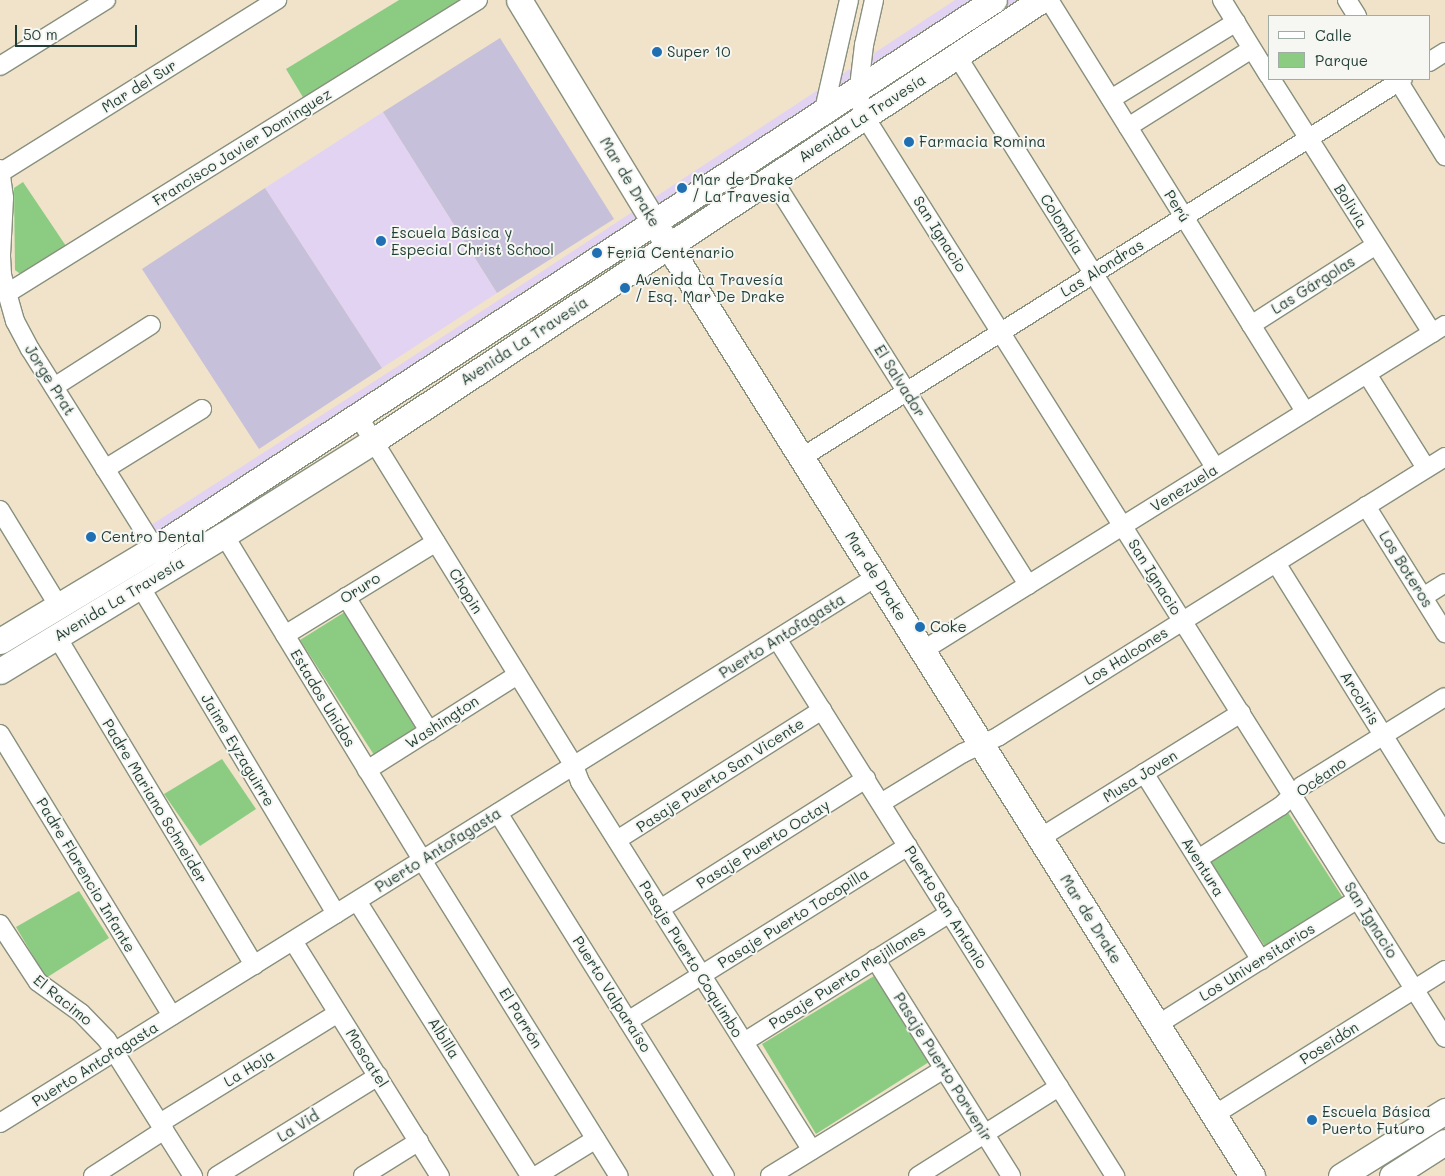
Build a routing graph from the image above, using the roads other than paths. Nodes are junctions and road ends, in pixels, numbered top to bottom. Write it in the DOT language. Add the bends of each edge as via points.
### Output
graph roads {
  1 [pos="106,0"];
  2 [pos="277,0"];
  3 [pos="478,0"];
  4 [pos="519,0"];
  5 [pos="848,0"];
  6 [pos="874,0"];
  7 [pos="994,0"];
  8 [pos="1041,0"];
  9 [pos="1049,0"];
  10 [pos="1222,0"];
  11 [pos="1347,0"];
  12 [pos="1357,15"];
  13 [pos="1236,22"];
  14 [pos="1252,49"];
  15 [pos="1445,52"];
  16 [pos="957,56"];
  17 [pos="1430,61"];
  18 [pos="0,66"];
  19 [pos="1268,74"];
  20 [pos="1272,80"];
  21 [pos="1399,80"];
  22 [pos="859,87"];
  23 [pos="1111,99"];
  24 [pos="824,110"];
  25 [pos="866,117"];
  26 [pos="1128,127"];
  27 [pos="1308,138"];
  28 [pos="1445,156"];
  29 [pos="0,171"];
  30 [pos="772,178"];
  31 [pos="1184,217"];
  32 [pos="654,221"];
  33 [pos="1376,245"];
  34 [pos="669,246"];
  35 [pos="1093,274"];
  36 [pos="6,294"];
  37 [pos="1251,324"];
  38 [pos="151,326"];
  39 [pos="1438,329"];
  40 [pos="1001,332"];
  41 [pos="1367,374"];
  42 [pos="54,387"];
  43 [pos="906,392"];
  44 [pos="202,409"];
  45 [pos="1305,412"];
  46 [pos="358,416"];
  47 [pos="373,441"];
  48 [pos="1445,457"];
  49 [pos="801,458"];
  50 [pos="1215,468"];
  51 [pos="1426,468"];
  52 [pos="105,469"];
  53 [pos="1366,506"];
  54 [pos="0,510"];
  55 [pos="1123,526"];
  56 [pos="224,535"];
  57 [pos="436,542"];
  58 [pos="155,548"];
  59 [pos="1276,563"];
  60 [pos="168,570"];
  61 [pos="876,577"];
  62 [pos="1445,583"];
  63 [pos="1028,585"];
  64 [pos="140,586"];
  65 [pos="346,597"];
  66 [pos="1423,597"];
  67 [pos="58,605"];
  68 [pos="1183,621"];
  69 [pos="1445,633"];
  70 [pos="285,635"];
  71 [pos="57,637"];
  72 [pos="778,639"];
  73 [pos="0,641"];
  74 [pos="922,651"];
  75 [pos="0,671"];
  76 [pos="517,674"];
  77 [pos="1445,697"];
  78 [pos="822,710"];
  79 [pos="1241,713"];
  80 [pos="429,731"];
  81 [pos="0,734"];
  82 [pos="1384,736"];
  83 [pos="981,744"];
  84 [pos="574,766"];
  85 [pos="367,770"];
  86 [pos="1144,773"];
  87 [pos="866,779"];
  88 [pos="1293,796"];
  89 [pos="881,803"];
  90 [pos="498,813"];
  91 [pos="1445,834"];
  92 [pos="1040,838"];
  93 [pos="617,840"];
  94 [pos="908,846"];
  95 [pos="422,860"];
  96 [pos="1198,860"];
  97 [pos="1358,899"];
  98 [pos="357,901"];
  99 [pos="660,909"];
  100 [pos="950,913"];
  101 [pos="336,914"];
  102 [pos="0,924"];
  103 [pos="293,941"];
  104 [pos="875,959"];
  105 [pos="1261,960"];
  106 [pos="254,965"];
  107 [pos="1445,970"];
  108 [pos="702,975"];
  109 [pos="1414,989"];
  110 [pos="338,1013"];
  111 [pos="172,1016"];
  112 [pos="628,1021"];
  113 [pos="1157,1026"];
  114 [pos="1445,1038"];
  115 [pos="744,1042"];
  116 [pos="115,1052"];
  117 [pos="944,1069"];
  118 [pos="378,1076"];
  119 [pos="1060,1087"];
  120 [pos="1445,1112"];
  121 [pos="1214,1115"];
  122 [pos="1,1120"];
  123 [pos="162,1127"];
  124 [pos="985,1134"];
  125 [pos="596,1139"];
  126 [pos="418,1141"];
  127 [pos="1444,1146"];
  128 [pos="812,1150"];
  129 [pos="93,1176"];
  130 [pos="193,1176"];
  131 [pos="217,1176"];
  132 [pos="363,1176"];
  133 [pos="440,1176"];
  134 [pos="530,1176"];
  135 [pos="536,1176"];
  136 [pos="620,1176"];
  137 [pos="725,1176"];
  138 [pos="770,1176"];
  139 [pos="918,1176"];
  140 [pos="1011,1176"];
  141 [pos="1115,1176"];
  142 [pos="1252,1176"];
  143 [pos="1341,1176"];
  144 [pos="1392,1176"];
  1 -- 18 [label="street"];
  2 -- 29 [label="street, Mar del Sur"];
  3 -- 36 [label="street, Francisco Javier Domínguez"];
  4 -- 32 [label="street, Mar de Drake"];
  5 -- 24 [label="street"];
  6 -- 22 [label="street, San Ignacio"];
  7 -- 22 [label="street, Avenida La Travesía"];
  8 -- 16 [label="street, Avenida La Travesía"];
  9 -- 23 [label="street, Perú"];
  10 -- 13 [label="street"];
  11 -- 12 [label="street"];
  13 -- 14 [label="street"];
  13 -- 23 [label="street"];
  14 -- 19 [label="street"];
  14 -- 26 [label="street"];
  15 -- 17 [label="street"];
  16 -- 25 [label="street, Avenida La Travesía"];
  16 -- 35 [label="street, Colombia"];
  20 -- 27 [label="street, Bolivia"];
  21 -- 27 [label="street, Las Alondras"];
  21 -- 28 [label="street"];
  22 -- 24 [label="street, Avenida La Travesía"];
  22 -- 25 [label="street, San Ignacio"];
  23 -- 26 [label="street, Perú"];
  24 -- 32 [label="street, Avenida La Travesía"];
  25 -- 30 [label="street, Avenida La Travesía"];
  25 -- 40 [label="street, San Ignacio"];
  26 -- 31 [label="street, Perú"];
  27 -- 31 [label="street, Las Alondras"];
  27 -- 33 [label="street, Bolivia"];
  29 -- 36 [label="street, Jorge Prat" via="4,198 1,256"];
  30 -- 34 [label="street, Avenida La Travesía"];
  30 -- 43 [label="street, El Salvador"];
  31 -- 35 [label="street, Las Alondras"];
  31 -- 37 [label="street, Perú"];
  32 -- 34 [label="street, Mar de Drake"];
  32 -- 46 [label="street, Avenida La Travesía"];
  33 -- 37 [label="street, Las Gárgolas"];
  33 -- 39 [label="street, Bolivia"];
  34 -- 47 [label="street, Avenida La Travesía"];
  34 -- 49 [label="street, Mar de Drake"];
  35 -- 40 [label="street, Las Alondras"];
  35 -- 50 [label="street, Colombia"];
  36 -- 42 [label="street, Jorge Prat" via="22,336"];
  37 -- 45 [label="street, Perú"];
  38 -- 42 [label="street"];
  39 -- 41 [label="street, Venezuela"];
  40 -- 43 [label="street, Las Alondras"];
  40 -- 55 [label="street, San Ignacio"];
  41 -- 45 [label="street, Venezuela"];
  41 -- 51 [label="street"];
  42 -- 52 [label="street, Jorge Prat"];
  43 -- 49 [label="street, Las Alondras"];
  43 -- 63 [label="street, El Salvador"];
  44 -- 52 [label="street"];
  45 -- 50 [label="street, Venezuela"];
  46 -- 47 [label="street, Chopin"];
  46 -- 58 [label="street, Avenida La Travesía"];
  47 -- 56 [label="street, Avenida La Travesía"];
  47 -- 57 [label="street, Chopin"];
  48 -- 51 [label="street, Los Halcones"];
  49 -- 61 [label="street, Mar de Drake"];
  50 -- 55 [label="street, Venezuela"];
  51 -- 53 [label="street, Los Halcones"];
  52 -- 58 [label="street, Jorge Prat"];
  53 -- 59 [label="street, Los Halcones"];
  53 -- 66 [label="street, Los Boteros"];
  54 -- 67 [label="street"];
  55 -- 63 [label="street, Venezuela"];
  55 -- 68 [label="street, San Ignacio"];
  56 -- 60 [label="street, Avenida La Travesía"];
  56 -- 70 [label="street, Estados Unidos"];
  57 -- 65 [label="street, Oruro"];
  57 -- 76 [label="street, Chopin"];
  58 -- 60 [label="street, Jorge Prat"];
  58 -- 67 [label="street, Avenida La Travesía"];
  59 -- 68 [label="street, Los Halcones"];
  59 -- 82 [label="street, Arcoiris"];
  60 -- 64 [label="street, Avenida La Travesía"];
  61 -- 72 [label="street, Puerto Antofagasta"];
  61 -- 74 [label="street, Mar de Drake"];
  62 -- 66 [label="street"];
  63 -- 74 [label="street, Venezuela"];
  64 -- 71 [label="street, Avenida La Travesía"];
  64 -- 101 [label="street, Jaime Eyzaguirre"];
  65 -- 70 [label="street, Oruro"];
  65 -- 80 [label="street"];
  66 -- 69 [label="street, Los Boteros"];
  67 -- 73 [label="street, Avenida La Travesía"];
  68 -- 79 [label="street, San Ignacio"];
  68 -- 83 [label="street, Los Halcones" via="999,736"];
  70 -- 85 [label="street, Estados Unidos"];
  71 -- 75 [label="street, Avenida La Travesía"];
  71 -- 106 [label="street, Padre Mariano Schneider"];
  72 -- 78 [label="street, Puerto San Antonio"];
  72 -- 84 [label="street, Puerto Antofagasta"];
  74 -- 83 [label="street, Mar de Drake"];
  76 -- 80 [label="street, Washington"];
  76 -- 84 [label="street, Chopin"];
  77 -- 82 [label="street, Océano"];
  78 -- 87 [label="street, Puerto San Antonio"];
  78 -- 93 [label="street, Pasaje Puerto San Vicente"];
  79 -- 86 [label="street, Musa Joven"];
  79 -- 88 [label="street, San Ignacio"];
  80 -- 85 [label="street, Washington"];
  81 -- 111 [label="street, Padre Florencio Infante"];
  82 -- 88 [label="street, Océano" via="1302,786"];
  82 -- 91 [label="street, Arcoiris"];
  83 -- 89 [label="street, Los Halcones"];
  83 -- 92 [label="street, Mar de Drake"];
  84 -- 90 [label="street, Puerto Antofagasta"];
  84 -- 93 [label="street, Pasaje Puerto Coquimbo" via="580,782"];
  85 -- 95 [label="street, Estados Unidos"];
  86 -- 92 [label="street, Musa Joven"];
  86 -- 96 [label="street, Aventura"];
  87 -- 89 [label="street, Puerto San Antonio"];
  87 -- 99 [label="street, Pasaje Puerto Octay"];
  88 -- 96 [label="street, Océano"];
  88 -- 97 [label="street, San Ignacio"];
  89 -- 94 [label="street, Puerto San Antonio"];
  90 -- 95 [label="street, Puerto Antofagasta"];
  90 -- 112 [label="street, Puerto Valparaíso"];
  92 -- 113 [label="street, Mar de Drake"];
  93 -- 99 [label="street, Pasaje Puerto Coquimbo"];
  94 -- 100 [label="street, Puerto San Antonio"];
  94 -- 108 [label="street, Pasaje Puerto Tocopilla"];
  95 -- 98 [label="street, Puerto Antofagasta"];
  95 -- 125 [label="street, El Parrón"];
  96 -- 105 [label="street, Aventura"];
  97 -- 105 [label="street, Los Universitarios"];
  97 -- 109 [label="street, San Ignacio"];
  98 -- 101 [label="street, Puerto Antofagasta"];
  98 -- 134 [label="street, Albilla"];
  99 -- 108 [label="street, Pasaje Puerto Coquimbo"];
  100 -- 104 [label="street, Pasaje Puerto Mejillones"];
  100 -- 119 [label="street, Puerto San Antonio"];
  101 -- 103 [label="street, Puerto Antofagasta"];
  102 -- 116 [label="street, El Racimo" via="38,982 93,1023"];
  103 -- 106 [label="street, Puerto Antofagasta"];
  103 -- 110 [label="street, Moscatel"];
  104 -- 115 [label="street, Pasaje Puerto Mejillones"];
  104 -- 117 [label="street, Pasaje Puerto Porvenir"];
  105 -- 113 [label="street, Los Universitarios"];
  106 -- 111 [label="street, Puerto Antofagasta"];
  107 -- 109 [label="street, Poseidón"];
  108 -- 112 [label="street, Pasaje Puerto Tocopilla"];
  108 -- 115 [label="street, Pasaje Puerto Coquimbo"];
  109 -- 114 [label="street, San Ignacio"];
  109 -- 121 [label="street, Poseidón"];
  110 -- 118 [label="street, Moscatel"];
  110 -- 123 [label="street, La Hoja"];
  111 -- 116 [label="street, Puerto Antofagasta"];
  112 -- 137 [label="street, Puerto Valparaíso"];
  113 -- 121 [label="street, Mar de Drake"];
  115 -- 128 [label="street, Pasaje Puerto Coquimbo"];
  116 -- 122 [label="street, Puerto Antofagasta"];
  116 -- 123 [label="street, El Racimo"];
  117 -- 124 [label="street, Pasaje Puerto Porvenir"];
  117 -- 128 [label="street"];
  118 -- 126 [label="street, Moscatel"];
  118 -- 131 [label="street, La Vid"];
  119 -- 124 [label="street"];
  119 -- 141 [label="street, Puerto San Antonio"];
  120 -- 143 [label="street"];
  121 -- 142 [label="street, Mar de Drake"];
  123 -- 129 [label="street, La Hoja"];
  123 -- 130 [label="street, El Racimo"];
  124 -- 139 [label="street"];
  124 -- 140 [label="street, Pasaje Puerto Porvenir"];
  125 -- 135 [label="street"];
  125 -- 136 [label="street, El Parrón"];
  126 -- 132 [label="street"];
  126 -- 133 [label="street, Moscatel"];
  127 -- 144 [label="street"];
  128 -- 138 [label="street"];
}
